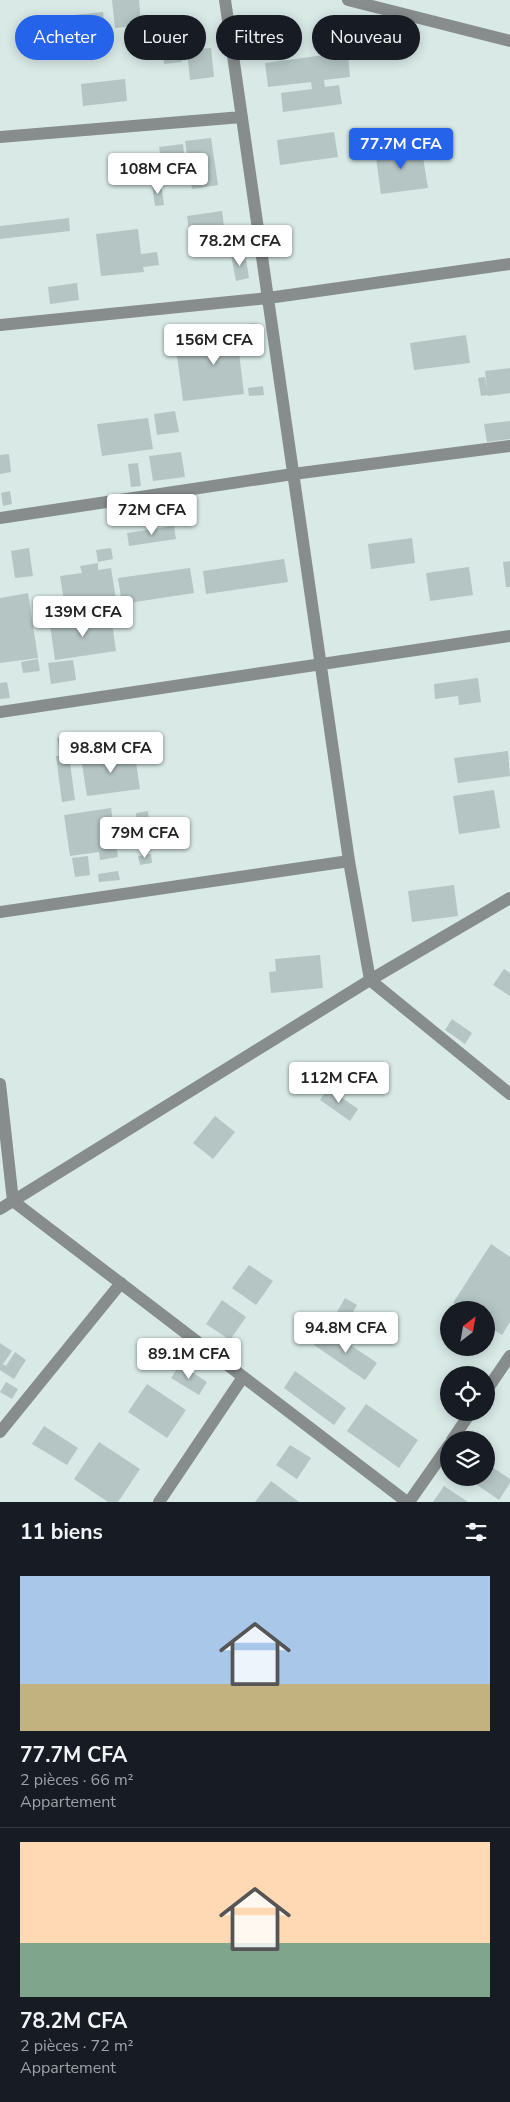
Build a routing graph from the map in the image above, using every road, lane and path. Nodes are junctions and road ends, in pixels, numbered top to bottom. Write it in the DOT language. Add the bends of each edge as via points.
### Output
graph roads {
  1 [pos="225,0"];
  2 [pos="348,0"];
  3 [pos="510,41"];
  4 [pos="242,117"];
  5 [pos="0,137"];
  6 [pos="510,264"];
  7 [pos="268,298"];
  8 [pos="0,325"];
  9 [pos="510,446"];
  10 [pos="293,474"];
  11 [pos="0,518"];
  12 [pos="510,636"];
  13 [pos="320,664"];
  14 [pos="0,712"];
  15 [pos="349,861"];
  16 [pos="510,898"];
  17 [pos="0,912"];
  18 [pos="370,980"];
  19 [pos="0,1084"];
  20 [pos="510,1094"];
  21 [pos="13,1201"];
  22 [pos="0,1209"];
  23 [pos="121,1283"];
  24 [pos="510,1356"];
  25 [pos="243,1377"];
  26 [pos="495,1378"];
  27 [pos="0,1432"];
  28 [pos="440,1458"];
  29 [pos="159,1502"];
  30 [pos="408,1502"];
  1 -- 4 [label="street"];
  2 -- 3 [label="street"];
  4 -- 5 [label="street"];
  4 -- 7 [label="street"];
  6 -- 7 [label="street"];
  7 -- 8 [label="street"];
  7 -- 10 [label="street"];
  9 -- 10 [label="street"];
  10 -- 11 [label="street"];
  10 -- 13 [label="street"];
  12 -- 13 [label="street"];
  13 -- 14 [label="street"];
  13 -- 15 [label="street"];
  15 -- 17 [label="street"];
  15 -- 18 [label="street"];
  16 -- 18 [label="street"];
  18 -- 20 [label="street"];
  18 -- 21 [label="street"];
  19 -- 21 [label="street"];
  21 -- 22 [label="street"];
  21 -- 23 [label="street"];
  23 -- 25 [label="street"];
  23 -- 27 [label="street"];
  24 -- 26 [label="street"];
  25 -- 29 [label="street"];
  25 -- 30 [label="street"];
  28 -- 30 [label="street"];
}
